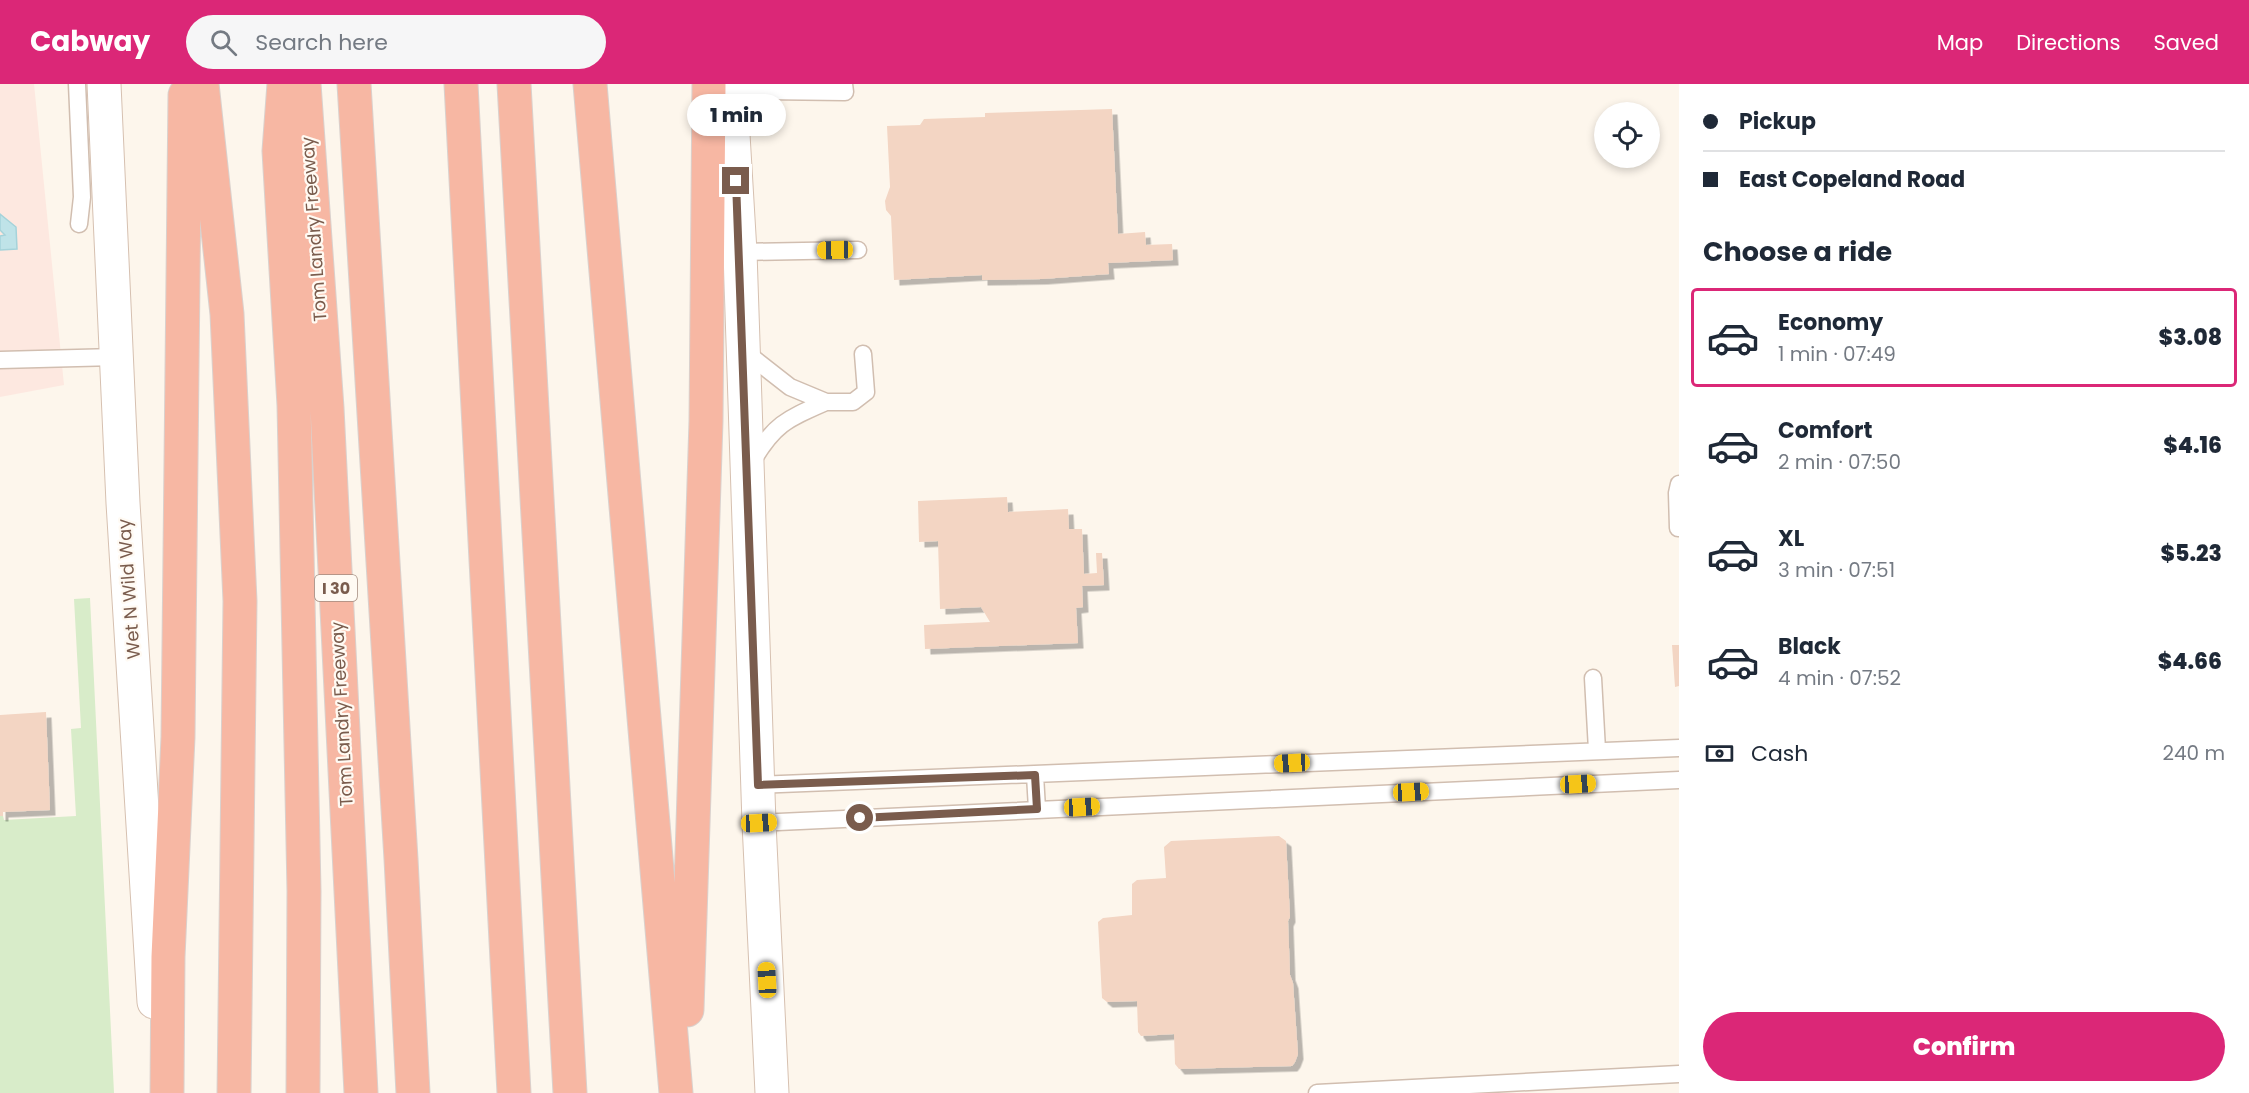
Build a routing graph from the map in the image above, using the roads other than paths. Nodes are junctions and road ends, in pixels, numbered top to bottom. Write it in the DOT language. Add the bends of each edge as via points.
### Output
graph roads {
  1 [pos="77,84"];
  2 [pos="104,84"];
  3 [pos="186,84"];
  4 [pos="202,84"];
  5 [pos="284,84"];
  6 [pos="304,84"];
  7 [pos="354,84"];
  8 [pos="461,84"];
  9 [pos="514,84"];
  10 [pos="590,84"];
  11 [pos="844,84"];
  12 [pos="723,85"];
  13 [pos="80,224"];
  14 [pos="858,250"];
  15 [pos="740,252"];
  16 [pos="743,351"];
  17 [pos="863,354"];
  18 [pos="116,357"];
  19 [pos="0,360"];
  20 [pos="826,402"];
  21 [pos="747,470"];
  22 [pos="1679,484"];
  23 [pos="1678,528"];
  24 [pos="1593,678"];
  25 [pos="1679,748"];
  26 [pos="1597,750"];
  27 [pos="1035,775"];
  28 [pos="1679,780"];
  29 [pos="758,785"];
  30 [pos="1037,809"];
  31 [pos="759,823"];
  32 [pos="1679,1074"];
  33 [pos="160,1093"];
  34 [pos="167,1093"];
  35 [pos="234,1093"];
  36 [pos="303,1093"];
  37 [pos="360,1093"];
  38 [pos="413,1093"];
  39 [pos="514,1093"];
  40 [pos="570,1093"];
  41 [pos="676,1093"];
  42 [pos="685,1093"];
  43 [pos="772,1093"];
  44 [pos="1317,1093"];
  1 -- 13 [label="lane"];
  2 -- 18 [label="main road, Wet N Wild Way"];
  3 -- 34 [label="highway" via="178,737 168,957"];
  4 -- 35 [label="highway" via="227,314 240,601"];
  5 -- 36 [label="highway" via="279,151 294,405 304,891"];
  6 -- 37 [label="highway, Tom Landry Freeway / I 30" via="327,408"];
  7 -- 38 [label="highway"];
  8 -- 39 [label="highway"];
  9 -- 40 [label="highway"];
  10 -- 41 [label="highway"];
  11 -- 12 [label="lane" via="845,92 763,91"];
  12 -- 15 [label="main road"];
  12 -- 42 [label="highway" via="706,421"];
  14 -- 15 [label="lane"];
  15 -- 16 [label="main road"];
  16 -- 20 [label="lane" via="790,387"];
  16 -- 21 [label="main road"];
  17 -- 20 [label="lane" via="866,392 853,402"];
  18 -- 19 [label="lane"];
  18 -- 33 [label="main road, Wet N Wild Way"];
  20 -- 21 [label="lane" via="781,424 765,440"];
  21 -- 29 [label="main road"];
  22 -- 23 [label="lane"];
  24 -- 26 [label="lane"];
  25 -- 26 [label="lane"];
  26 -- 27 [label="lane"];
  27 -- 29 [label="lane"];
  27 -- 30 [label="lane"];
  28 -- 30 [label="lane"];
  29 -- 31 [label="main road"];
  30 -- 31 [label="lane"];
  31 -- 43 [label="main road"];
  32 -- 44 [label="lane"];
}
